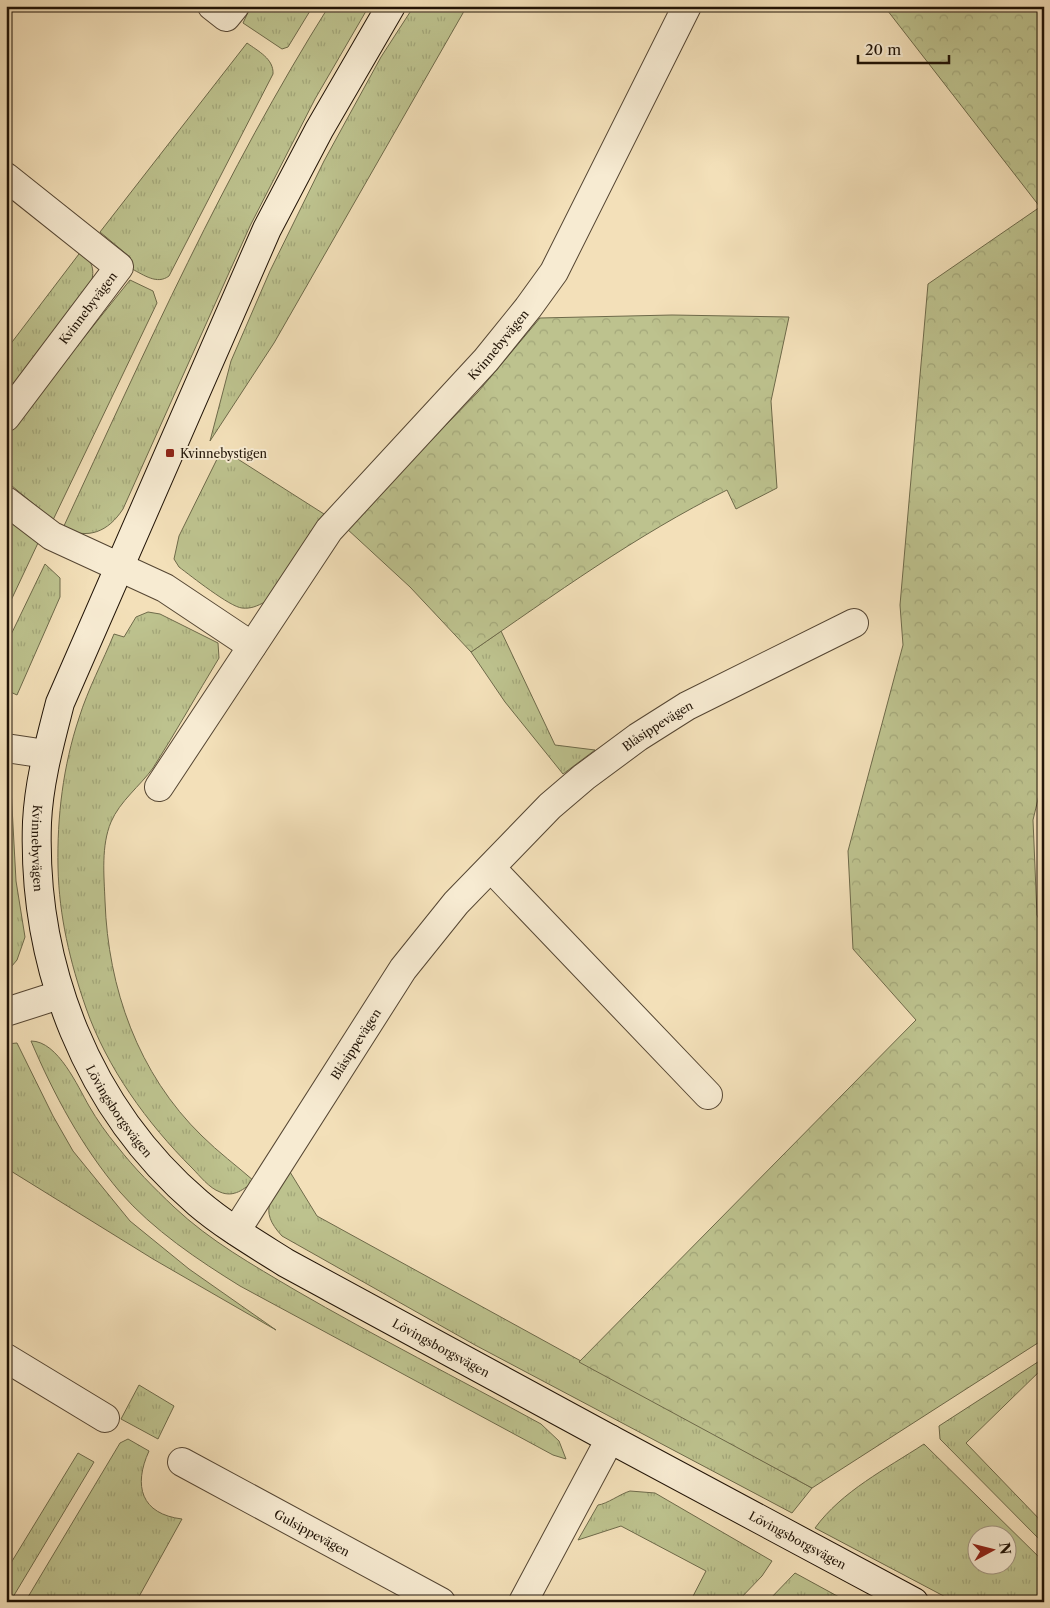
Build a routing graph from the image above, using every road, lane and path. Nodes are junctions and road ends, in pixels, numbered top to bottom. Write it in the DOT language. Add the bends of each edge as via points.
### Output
graph roads {
  1 [pos="212,6"];
  2 [pos="235,6"];
  3 [pos="391,6"];
  4 [pos="687,6"];
  5 [pos="6,178"];
  6 [pos="6,417"];
  7 [pos="6,501"];
  8 [pos="118,567"];
  9 [pos="854,624"];
  10 [pos="252,646"];
  11 [pos="6,748"];
  12 [pos="46,754"];
  13 [pos="159,787"];
  14 [pos="490,868"];
  15 [pos="59,994"];
  16 [pos="6,1012"];
  17 [pos="708,1095"];
  18 [pos="236,1231"];
  19 [pos="6,1358"];
  20 [pos="105,1418"];
  21 [pos="610,1440"];
  22 [pos="182,1462"];
  23 [pos="441,1602"];
  24 [pos="523,1602"];
  25 [pos="914,1602"];
  1 -- 2 [label="street" via="226,18"];
  3 -- 8 [label="street, Kvinnebyvägen" via="267,229"];
  4 -- 10 [label="street, Kvinnebyvägen" via="554,272 486,360 329,530"];
  5 -- 6 [label="street, Kvinnebyvägen" via="119,267"];
  7 -- 8 [label="street" via="52,536"];
  8 -- 10 [label="street" via="165,588"];
  8 -- 12 [label="street, Kvinnebyvägen" via="60,703"];
  9 -- 14 [label="street, Blåsippevägen" via="687,706 638,737 584,776 550,806"];
  10 -- 13 [label="street, Kvinnebyvägen"];
  11 -- 12 [label="street"];
  12 -- 15 [label="street, Kvinnebyvägen" via="37,821 38,875 46,946"];
  14 -- 17 [label="street"];
  14 -- 18 [label="street, Blåsippevägen" via="456,903 403,969"];
  15 -- 16 [label="street"];
  15 -- 18 [label="street, Lövingsborgsvägen" via="93,1073 131,1130 198,1203"];
  18 -- 21 [label="street, Lövingsborgsvägen" via="286,1263"];
  19 -- 20 [label="street"];
  21 -- 24 [label="street"];
  21 -- 25 [label="street, Lövingsborgsvägen"];
  22 -- 23 [label="street, Gulsippevägen"];
}
